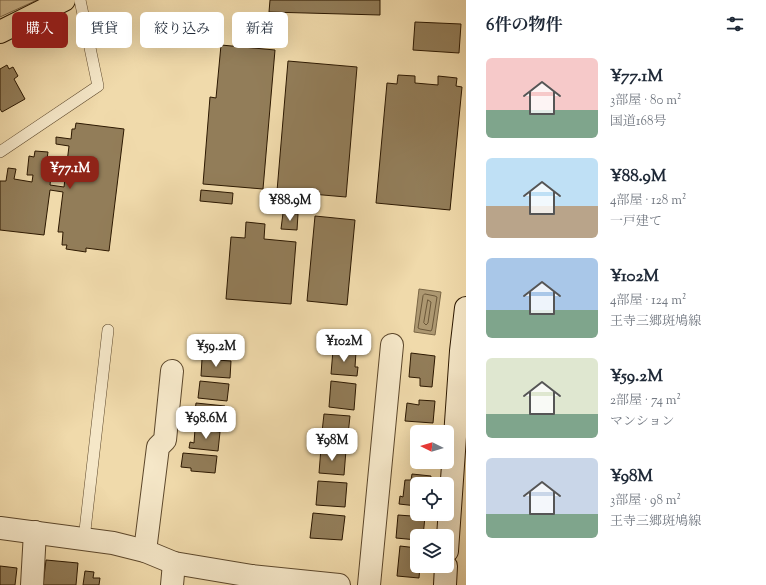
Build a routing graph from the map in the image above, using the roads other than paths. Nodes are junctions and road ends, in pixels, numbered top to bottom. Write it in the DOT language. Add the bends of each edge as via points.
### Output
graph roads {
  1 [pos="64,0"];
  2 [pos="80,0"];
  3 [pos="0,32"];
  4 [pos="0,152"];
  5 [pos="466,308"];
  6 [pos="108,330"];
  7 [pos="464,343"];
  8 [pos="392,345"];
  9 [pos="172,371"];
  10 [pos="0,528"];
  11 [pos="449,529"];
  12 [pos="35,532"];
  13 [pos="84,539"];
  14 [pos="145,551"];
  15 [pos="174,563"];
  16 [pos="446,573"];
  17 [pos="235,579"];
  18 [pos="32,585"];
  19 [pos="172,585"];
  20 [pos="340,585"];
  21 [pos="369,585"];
  22 [pos="445,585"];
  1 -- 3 [label="highway"];
  2 -- 4 [label="lane" via="98,86"];
  5 -- 7 [label="street"];
  6 -- 13 [label="lane"];
  7 -- 11 [label="street"];
  8 -- 21 [label="street"];
  9 -- 14 [label="street" via="165,440 158,447"];
  10 -- 12 [label="street"];
  12 -- 13 [label="street"];
  12 -- 18 [label="street"];
  13 -- 14 [label="street"];
  14 -- 15 [label="street"];
  15 -- 17 [label="street"];
  15 -- 19 [label="street"];
  16 -- 22 [label="street"];
  17 -- 20 [label="street"];
}
